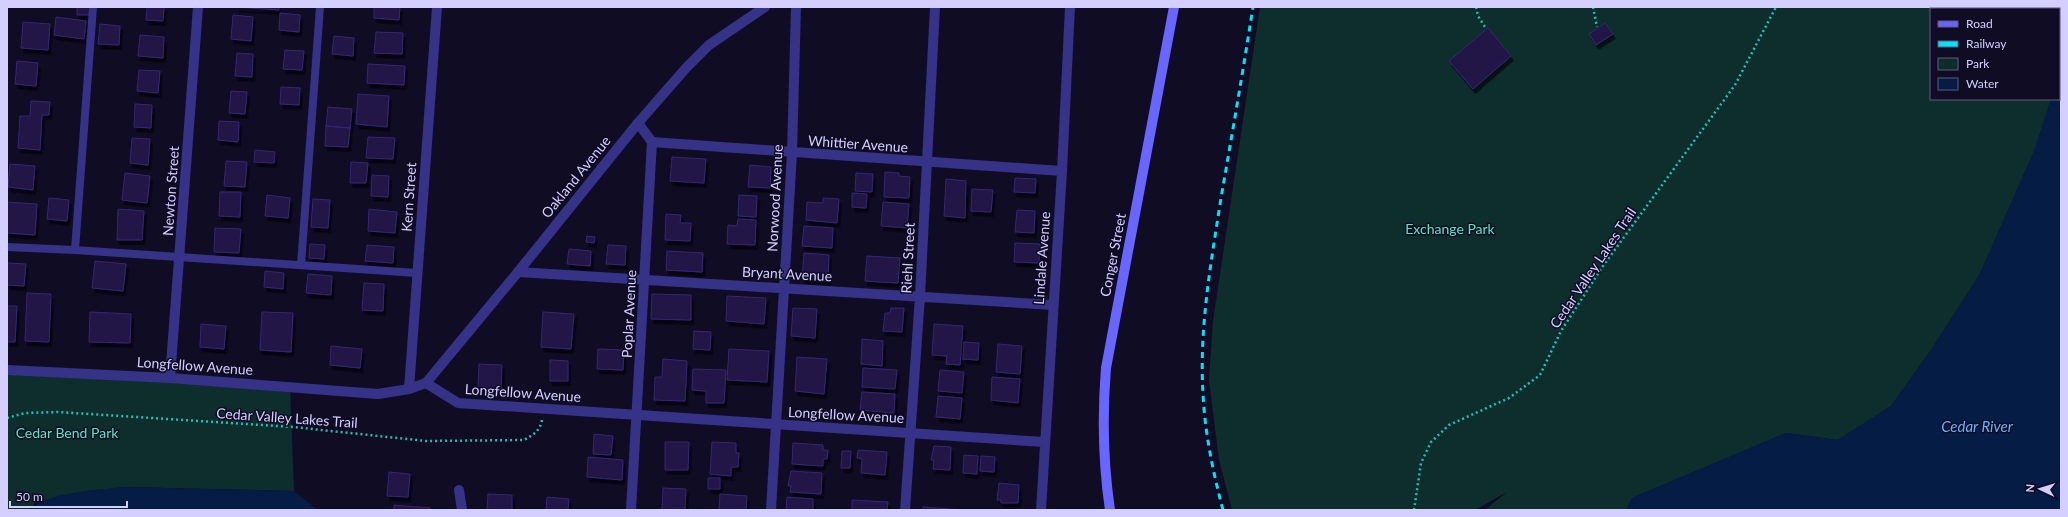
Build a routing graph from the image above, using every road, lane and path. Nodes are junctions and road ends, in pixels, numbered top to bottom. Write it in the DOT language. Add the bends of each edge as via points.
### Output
graph roads {
  1 [pos="93,7"];
  2 [pos="198,7"];
  3 [pos="320,7"];
  4 [pos="436,7"];
  5 [pos="765,7"];
  6 [pos="796,7"];
  7 [pos="935,7"];
  8 [pos="1070,7"];
  9 [pos="1174,7"];
  10 [pos="1476,7"];
  11 [pos="1593,7"];
  12 [pos="1776,7"];
  13 [pos="1485,27"];
  14 [pos="1597,27"];
  15 [pos="638,123"];
  16 [pos="652,142"];
  17 [pos="792,154"];
  18 [pos="928,162"];
  19 [pos="1062,171"];
  20 [pos="7,248"];
  21 [pos="75,250"];
  22 [pos="180,256"];
  23 [pos="301,265"];
  24 [pos="518,272"];
  25 [pos="417,273"];
  26 [pos="644,280"];
  27 [pos="784,288"];
  28 [pos="920,296"];
  29 [pos="1053,305"];
  30 [pos="7,370"];
  31 [pos="170,378"];
  32 [pos="426,383"];
  33 [pos="408,389"];
  34 [pos="544,407"];
  35 [pos="638,416"];
  36 [pos="7,418"];
  37 [pos="775,425"];
  38 [pos="911,432"];
  39 [pos="1044,442"];
  40 [pos="459,490"];
  41 [pos="462,510"];
  42 [pos="631,510"];
  43 [pos="771,510"];
  44 [pos="905,510"];
  45 [pos="1041,510"];
  46 [pos="1110,510"];
  47 [pos="1414,510"];
  1 -- 21 [label="lane"];
  2 -- 22 [label="street, Newton Street"];
  3 -- 23 [label="lane"];
  4 -- 25 [label="street, Kern Street"];
  5 -- 15 [label="street, Oakland Avenue" via="709,44"];
  6 -- 17 [label="street, Norwood Avenue"];
  7 -- 18 [label="street, Riehl Street"];
  8 -- 19 [label="street, Lindale Avenue"];
  9 -- 46 [label="main road, Conger Street" via="1106,368 1102,441"];
  10 -- 13 [label="path"];
  11 -- 14 [label="path"];
  12 -- 47 [label="path, Cedar Valley Lakes Trail" via="1735,85 1603,266 1561,331 1540,375 1509,398 1449,425 1431,442 1421,463"];
  15 -- 16 [label="street"];
  15 -- 24 [label="street, Oakland Avenue"];
  16 -- 17 [label="street, Whittier Avenue"];
  16 -- 26 [label="street, Poplar Avenue"];
  17 -- 18 [label="street, Whittier Avenue"];
  17 -- 27 [label="street, Norwood Avenue"];
  18 -- 19 [label="street, Whittier Avenue"];
  18 -- 28 [label="street, Riehl Street"];
  19 -- 29 [label="street, Lindale Avenue"];
  20 -- 21 [label="lane"];
  21 -- 22 [label="lane"];
  22 -- 23 [label="lane"];
  22 -- 31 [label="street, Newton Street"];
  23 -- 25 [label="lane"];
  24 -- 26 [label="street, Bryant Avenue"];
  24 -- 32 [label="street, Oakland Avenue"];
  25 -- 33 [label="street, Kern Street"];
  26 -- 27 [label="street, Bryant Avenue"];
  26 -- 35 [label="street, Poplar Avenue"];
  27 -- 28 [label="street, Bryant Avenue"];
  27 -- 37 [label="street, Norwood Avenue"];
  28 -- 29 [label="street, Bryant Avenue"];
  28 -- 38 [label="street, Riehl Street"];
  29 -- 39 [label="street, Lindale Avenue"];
  30 -- 31 [label="street, Longfellow Avenue"];
  31 -- 33 [label="street, Longfellow Avenue" via="378,394"];
  32 -- 33 [label="street, Longfellow Avenue"];
  32 -- 34 [label="street, Longfellow Avenue" via="458,403"];
  34 -- 35 [label="street, Longfellow Avenue"];
  34 -- 36 [label="path, Cedar Valley Lakes Trail" via="541,426 535,435 524,440 426,441 293,428 58,412 25,413"];
  35 -- 37 [label="street, Longfellow Avenue"];
  35 -- 42 [label="street, Poplar Avenue"];
  37 -- 38 [label="street, Longfellow Avenue"];
  37 -- 43 [label="street, Norwood Avenue"];
  38 -- 39 [label="street, Longfellow Avenue"];
  38 -- 44 [label="street, Riehl Street"];
  39 -- 45 [label="street, Lindale Avenue"];
  40 -- 41 [label="street"];
}
